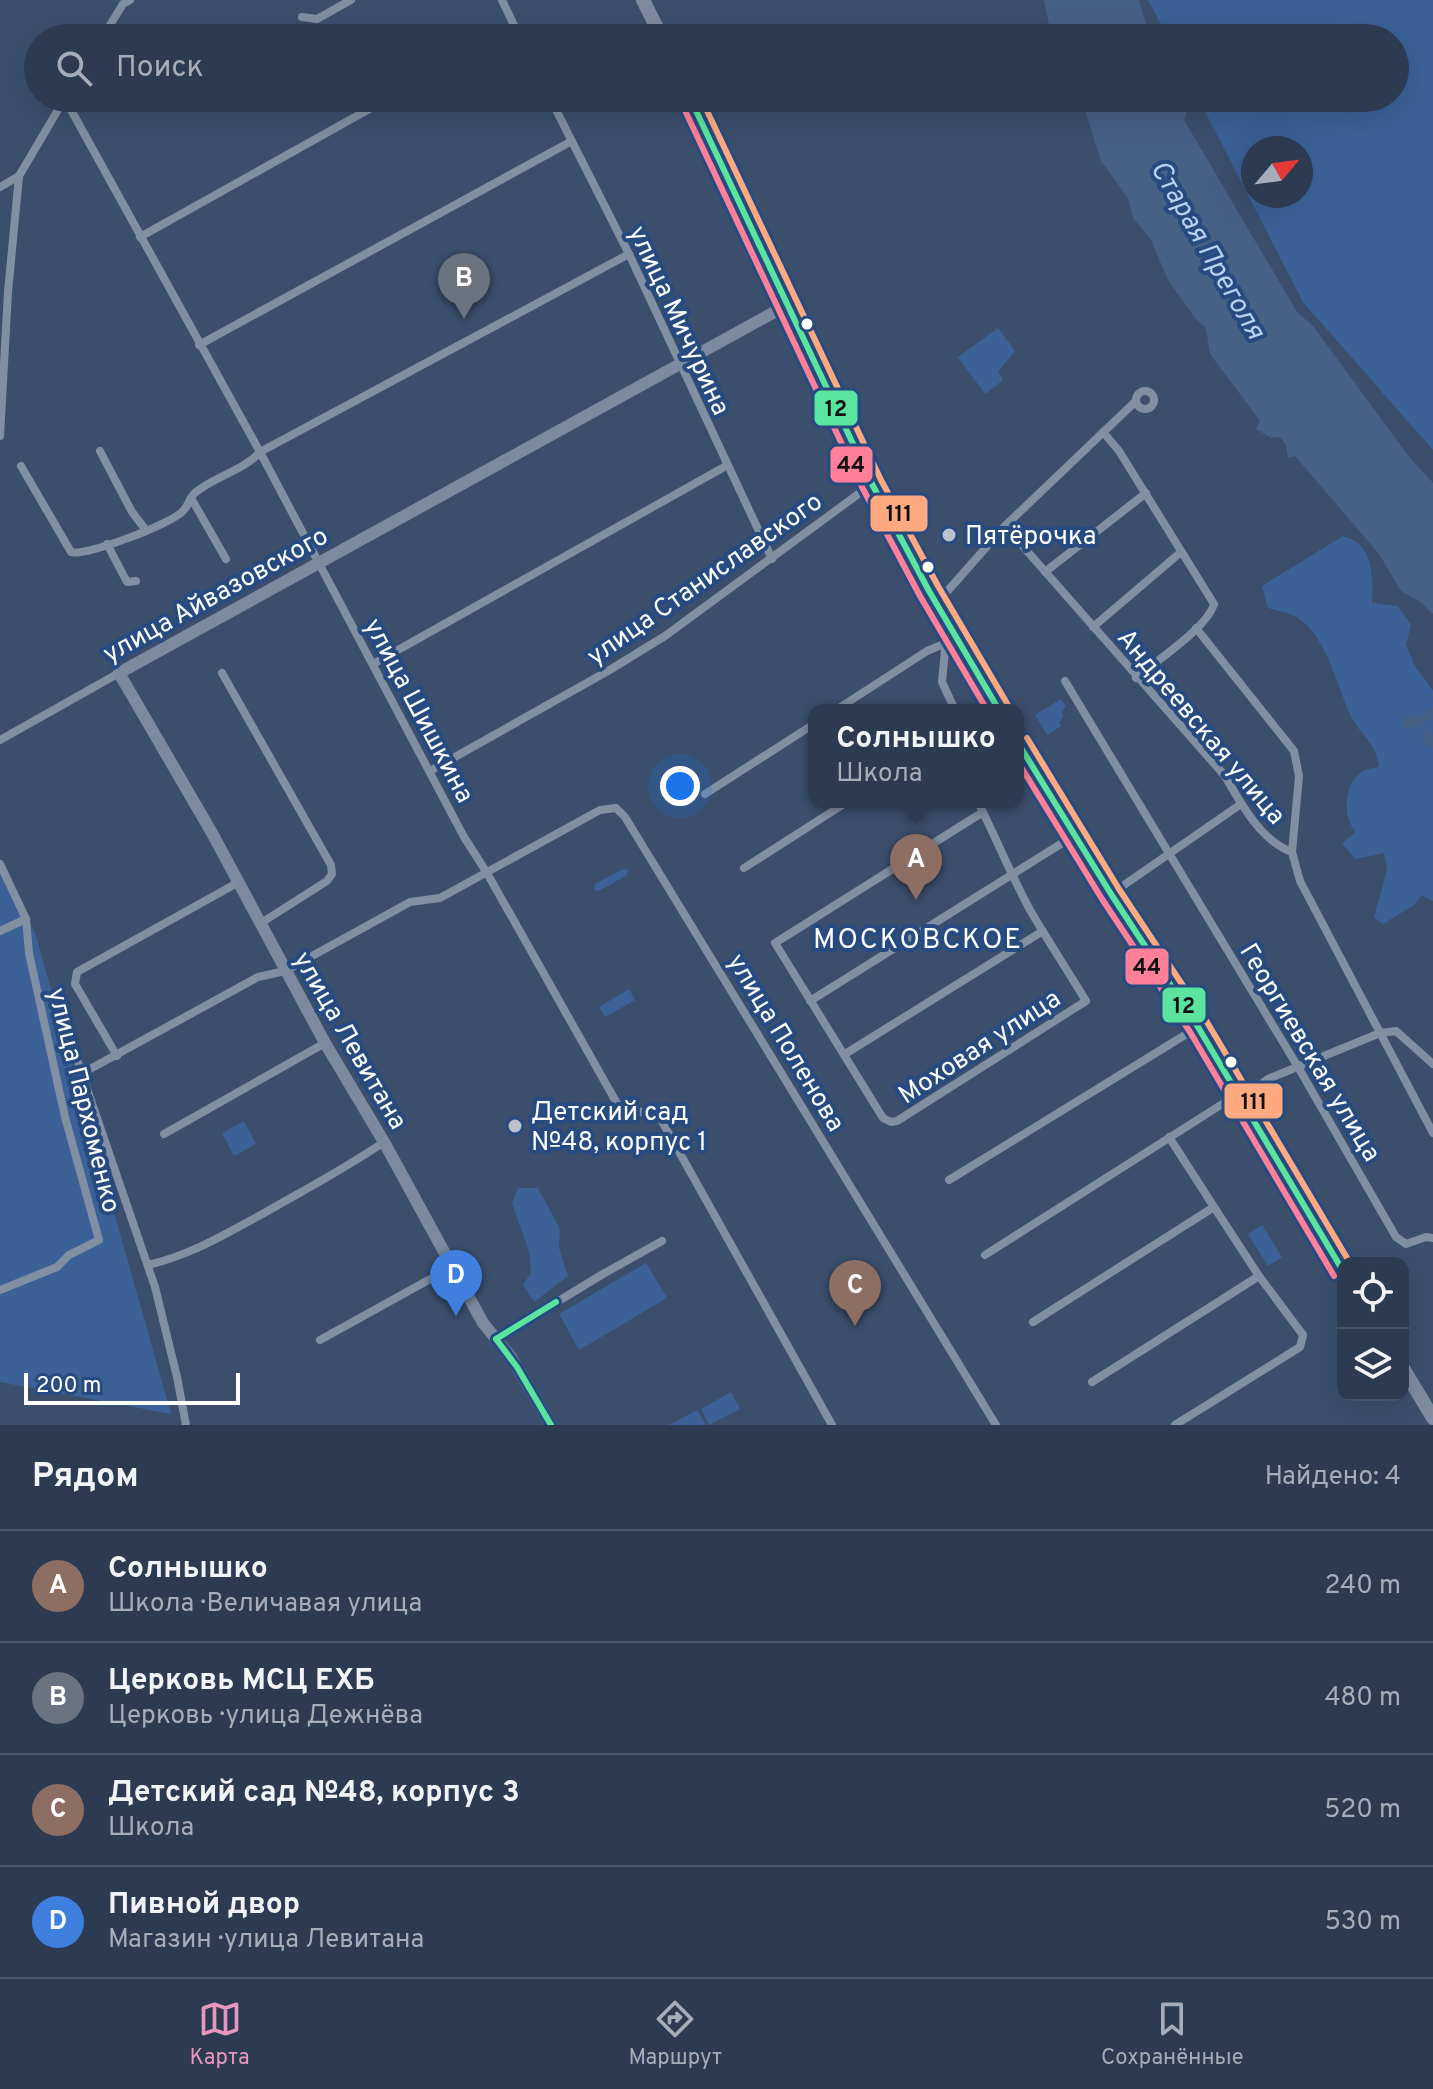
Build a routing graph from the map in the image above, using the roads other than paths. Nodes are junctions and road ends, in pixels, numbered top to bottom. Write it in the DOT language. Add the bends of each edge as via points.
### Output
graph roads {
  1 [pos="130,0"];
  2 [pos="351,0"];
  3 [pos="502,0"];
  4 [pos="643,0"];
  5 [pos="302,17"];
  6 [pos="111,24"];
  7 [pos="513,24"];
  8 [pos="655,24"];
  9 [pos="57,112"];
  10 [pos="73,112"];
  11 [pos="364,112"];
  12 [pos="556,112"];
  13 [pos="697,112"];
  14 [pos="570,142"];
  15 [pos="19,176"];
  16 [pos="0,187"];
  17 [pos="140,237"];
  18 [pos="629,254"];
  19 [pos="789,304"];
  20 [pos="199,345"];
  21 [pos="680,364"];
  22 [pos="1136,401"];
  23 [pos="1103,432"];
  24 [pos="0,436"];
  25 [pos="100,451"];
  26 [pos="260,452"];
  27 [pos="21,466"];
  28 [pos="726,466"];
  29 [pos="872,484"];
  30 [pos="1146,493"];
  31 [pos="191,498"];
  32 [pos="1005,526"];
  33 [pos="145,529"];
  34 [pos="107,544"];
  35 [pos="1181,552"];
  36 [pos="226,559"];
  37 [pos="772,559"];
  38 [pos="318,562"];
  39 [pos="1045,572"];
  40 [pos="136,581"];
  41 [pos="936,604"];
  42 [pos="949,627"];
  43 [pos="1093,627"];
  44 [pos="1196,628"];
  45 [pos="946,643"];
  46 [pos="373,664"];
  47 [pos="119,673"];
  48 [pos="222,673"];
  49 [pos="1136,678"];
  50 [pos="1065,681"];
  51 [pos="845,704"];
  52 [pos="952,704"];
  53 [pos="995,704"];
  54 [pos="808,728"];
  55 [pos="0,740"];
  56 [pos="1024,753"];
  57 [pos="430,771"];
  58 [pos="705,794"];
  59 [pos="1241,804"];
  60 [pos="838,808"];
  61 [pos="981,808"];
  62 [pos="983,812"];
  63 [pos="1075,835"];
  64 [pos="1292,852"];
  65 [pos="1170,854"];
  66 [pos="0,864"];
  67 [pos="744,868"];
  68 [pos="487,873"];
  69 [pos="1012,875"];
  70 [pos="239,882"];
  71 [pos="1111,894"];
  72 [pos="26,919"];
  73 [pos="261,923"];
  74 [pos="0,931"];
  75 [pos="1043,931"];
  76 [pos="285,971"];
  77 [pos="810,1001"];
  78 [pos="1198,1027"];
  79 [pos="1380,1033"];
  80 [pos="325,1043"];
  81 [pos="74,1051"];
  82 [pos="845,1054"];
  83 [pos="117,1056"];
  84 [pos="1433,1064"];
  85 [pos="1298,1067"];
  86 [pos="81,1074"];
  87 [pos="1240,1096"];
  88 [pos="1433,1133"];
  89 [pos="164,1134"];
  90 [pos="1169,1137"];
  91 [pos="384,1142"];
  92 [pos="949,1180"];
  93 [pos="1214,1207"];
  94 [pos="1433,1238"];
  95 [pos="662,1241"];
  96 [pos="985,1255"];
  97 [pos="1337,1261"];
  98 [pos="148,1265"];
  99 [pos="452,1267"];
  100 [pos="1259,1276"];
  101 [pos="0,1290"];
  102 [pos="1033,1322"];
  103 [pos="496,1339"];
  104 [pos="320,1340"];
  105 [pos="1409,1378"];
  106 [pos="1092,1382"];
  107 [pos="1433,1418"];
  108 [pos="186,1425"];
  109 [pos="551,1425"];
  110 [pos="832,1425"];
  111 [pos="996,1425"];
  112 [pos="1175,1425"];
  1 -- 6 [label="street"];
  2 -- 5 [label="street" via="317,19"];
  3 -- 7 [label="street"];
  4 -- 8 [label="main road"];
  9 -- 15 [label="street"];
  10 -- 17 [label="street, улица Шишкина"];
  11 -- 17 [label="street"];
  12 -- 14 [label="street, улица Мичурина"];
  13 -- 19 [label="main road"];
  14 -- 18 [label="street, улица Мичурина"];
  14 -- 20 [label="street"];
  15 -- 16 [label="street"];
  15 -- 24 [label="street"];
  17 -- 20 [label="street, улица Шишкина"];
  18 -- 21 [label="street, улица Мичурина"];
  18 -- 26 [label="street"];
  19 -- 21 [label="street, улица Айвазовского"];
  19 -- 29 [label="main road"];
  20 -- 26 [label="street, улица Шишкина"];
  21 -- 28 [label="street, улица Мичурина"];
  21 -- 38 [label="street, улица Айвазовского"];
  22 -- 23 [label="street"];
  23 -- 30 [label="street"];
  23 -- 32 [label="street"];
  25 -- 33 [label="street"];
  26 -- 31 [label="street"];
  26 -- 38 [label="street, улица Шишкина"];
  27 -- 34 [label="street" via="74,554"];
  28 -- 37 [label="street, улица Мичурина"];
  28 -- 46 [label="street"];
  29 -- 37 [label="street, улица Станиславского"];
  29 -- 41 [label="main road"];
  30 -- 35 [label="street"];
  30 -- 39 [label="street"];
  31 -- 33 [label="street" via="183,512"];
  31 -- 36 [label="street"];
  32 -- 39 [label="street, Андреевская улица"];
  32 -- 41 [label="street"];
  33 -- 34 [label="street"];
  34 -- 40 [label="street" via="127,582"];
  35 -- 43 [label="street"];
  35 -- 44 [label="street" via="1214,604"];
  37 -- 57 [label="street, улица Станиславского" via="654,643"];
  38 -- 46 [label="street, улица Шишкина"];
  38 -- 47 [label="street, улица Айвазовского"];
  39 -- 43 [label="street, Андреевская улица"];
  41 -- 42 [label="main road"];
  42 -- 45 [label="street"];
  42 -- 53 [label="main road"];
  43 -- 49 [label="street, Андреевская улица"];
  44 -- 49 [label="street"];
  44 -- 64 [label="street" via="1294,751 1299,776"];
  45 -- 51 [label="street"];
  45 -- 52 [label="street" via="942,682"];
  46 -- 57 [label="street, улица Шишкина"];
  47 -- 55 [label="street, улица Айвазовского"];
  47 -- 70 [label="street, улица Левитана"];
  48 -- 73 [label="street" via="331,865 327,881"];
  49 -- 59 [label="street, Андреевская улица" via="1225,776"];
  50 -- 65 [label="street, Георгиевская улица"];
  54 -- 58 [label="street"];
  56 -- 63 [label="main road"];
  57 -- 68 [label="street, улица Шишкина"];
  59 -- 64 [label="street, Андреевская улица" via="1277,847"];
  59 -- 65 [label="street"];
  60 -- 67 [label="street"];
  61 -- 62 [label="street, Моховая улица"];
  62 -- 69 [label="street, Моховая улица"];
  62 -- 77 [label="street, Моховая улица" via="775,943"];
  63 -- 69 [label="street"];
  63 -- 71 [label="main road"];
  64 -- 79 [label="street, Андреевская улица" via="1300,881"];
  65 -- 71 [label="street"];
  65 -- 85 [label="street, Георгиевская улица"];
  66 -- 72 [label="street, улица Пархоменко"];
  68 -- 76 [label="street, улица Поленова" via="440,898 406,904"];
  68 -- 110 [label="street, улица Шишкина" via="619,1107 659,1116"];
  68 -- 111 [label="street, улица Поленова" via="606,807 623,813"];
  69 -- 75 [label="street, Моховая улица"];
  69 -- 77 [label="street"];
  70 -- 73 [label="street, улица Левитана"];
  70 -- 83 [label="street, улица Пархоменко" via="77,972 75,984"];
  71 -- 78 [label="main road"];
  72 -- 74 [label="street"];
  72 -- 101 [label="street, улица Пархоменко" via="65,1117 99,1240 57,1267"];
  73 -- 76 [label="street, улица Левитана"];
  75 -- 82 [label="street"];
  75 -- 82 [label="street, Моховая улица" via="1086,1001 897,1121 883,1118"];
  76 -- 80 [label="street, улица Левитана"];
  76 -- 83 [label="street, улица Поленова" via="258,977"];
  77 -- 82 [label="street, Моховая улица"];
  78 -- 87 [label="main road"];
  78 -- 92 [label="street"];
  79 -- 84 [label="street" via="1396,1031"];
  79 -- 85 [label="street"];
  79 -- 88 [label="street, Андреевская улица"];
  80 -- 89 [label="street"];
  80 -- 91 [label="street, улица Левитана"];
  81 -- 86 [label="street"];
  83 -- 86 [label="street, улица Поленова"];
  85 -- 87 [label="street"];
  85 -- 94 [label="street, Георгиевская улица" via="1396,1237 1406,1244"];
  86 -- 98 [label="street"];
  87 -- 90 [label="street"];
  87 -- 97 [label="main road"];
  90 -- 93 [label="street"];
  90 -- 96 [label="street"];
  91 -- 98 [label="street" via="211,1243"];
  91 -- 99 [label="street, улица Левитана"];
  93 -- 100 [label="street"];
  93 -- 102 [label="street"];
  95 -- 103 [label="street"];
  98 -- 108 [label="street"];
  99 -- 103 [label="street, улица Левитана"];
  99 -- 104 [label="street"];
  100 -- 106 [label="street"];
  100 -- 112 [label="street" via="1303,1335 1300,1347"];
  103 -- 109 [label="street, улица Левитана"];
  105 -- 107 [label="main road"];
}
